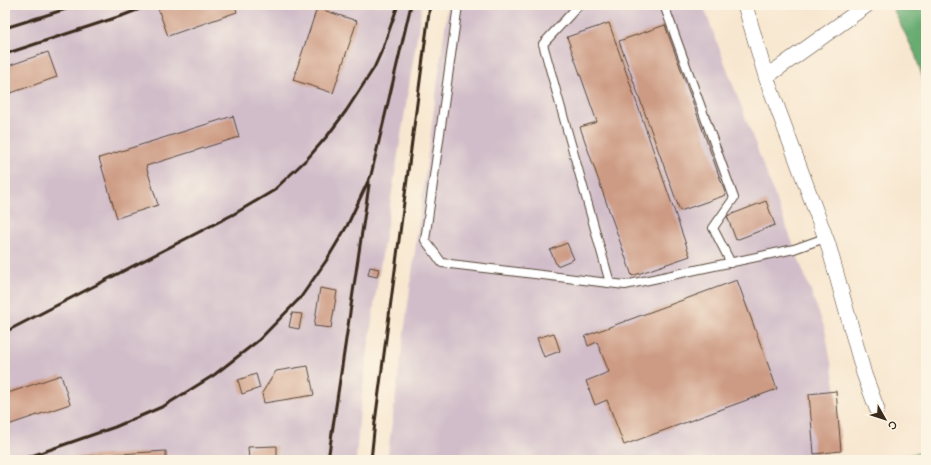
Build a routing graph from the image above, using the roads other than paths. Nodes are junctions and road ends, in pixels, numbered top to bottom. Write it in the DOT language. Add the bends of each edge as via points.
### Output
graph roads {
  1 [pos="458,5"];
  2 [pos="664,5"];
  3 [pos="745,5"];
  4 [pos="866,5"];
  5 [pos="577,6"];
  6 [pos="766,76"];
  7 [pos="825,238"];
  8 [pos="731,263"];
  9 [pos="610,283"];
  10 [pos="877,409"];
  1 -- 9 [label="lane" via="425,240 442,263"];
  2 -- 8 [label="lane" via="734,198 713,228"];
  3 -- 6 [label="street"];
  4 -- 6 [label="street"];
  5 -- 9 [label="lane" via="542,44"];
  6 -- 7 [label="street"];
  7 -- 8 [label="lane" via="794,249"];
  7 -- 10 [label="street" via="864,374"];
  8 -- 9 [label="lane" via="625,285"];
}
